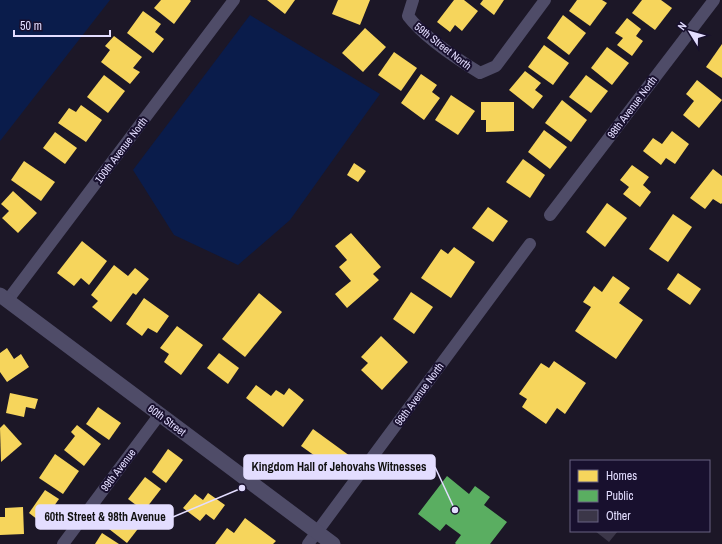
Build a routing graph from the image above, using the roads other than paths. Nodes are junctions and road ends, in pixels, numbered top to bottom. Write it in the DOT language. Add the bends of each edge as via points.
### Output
graph roads {
  1 [pos="234,0"];
  2 [pos="413,0"];
  3 [pos="545,0"];
  4 [pos="714,0"];
  5 [pos="550,215"];
  6 [pos="530,244"];
  7 [pos="4,298"];
  8 [pos="160,414"];
  9 [pos="312,538"];
  10 [pos="63,544"];
  11 [pos="333,544"];
  1 -- 7 [label="street, 100th Avenue North"];
  2 -- 3 [label="street, 59th Street North" via="408,16 417,28 480,73 496,66"];
  4 -- 5 [label="street, 98th Avenue North"];
  6 -- 9 [label="street, 98th Avenue North"];
  7 -- 8 [label="street, 60th Street"];
  8 -- 9 [label="street, 60th Street"];
  8 -- 10 [label="street, 99th Avenue"];
  9 -- 11 [label="street, 60th Street"];
}
